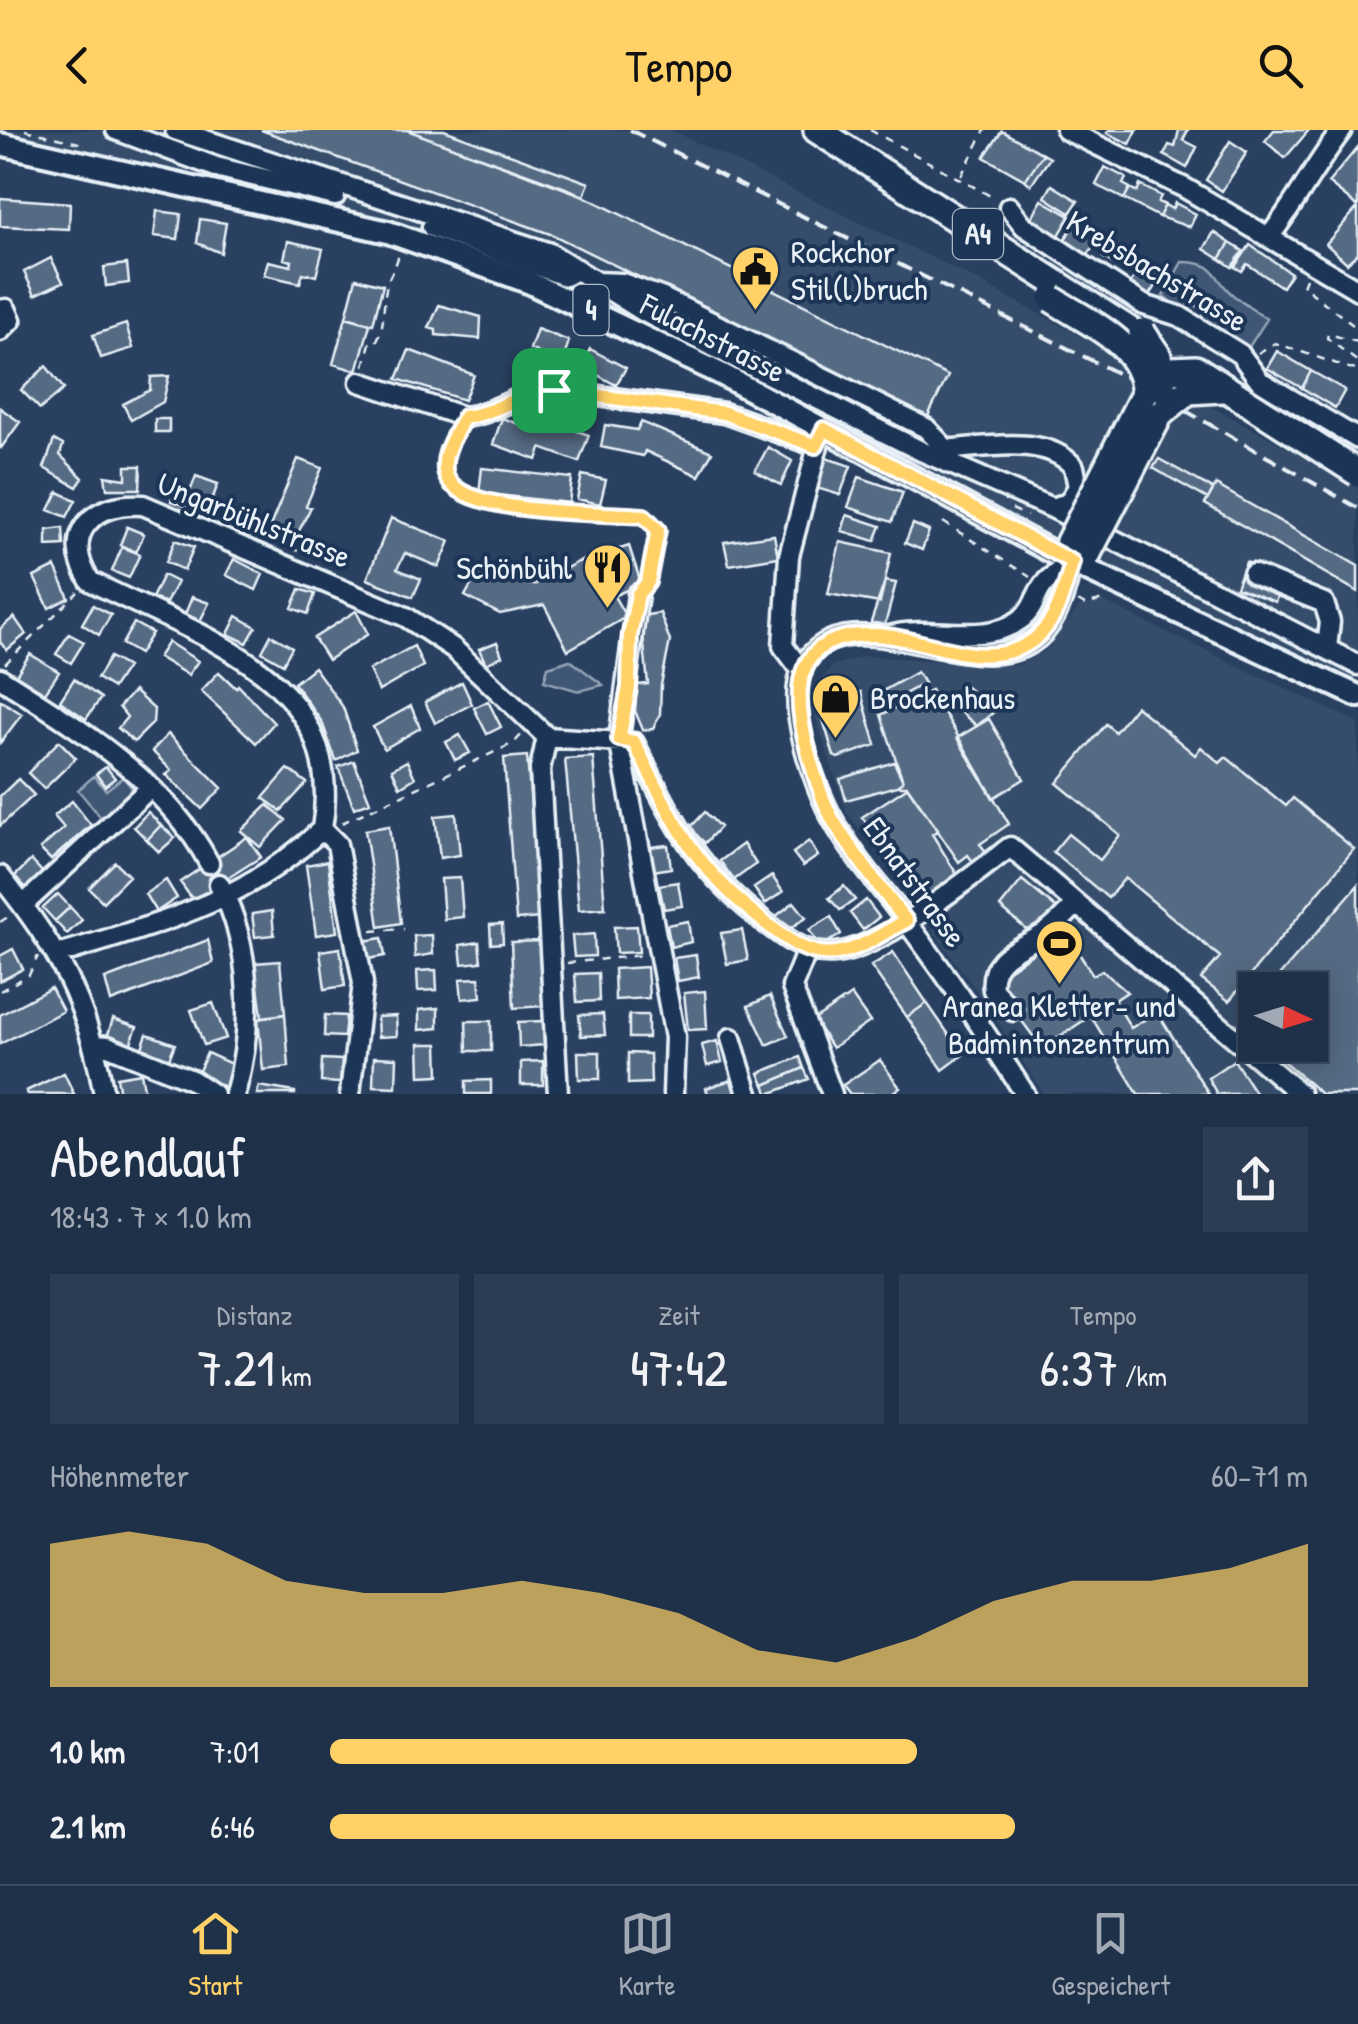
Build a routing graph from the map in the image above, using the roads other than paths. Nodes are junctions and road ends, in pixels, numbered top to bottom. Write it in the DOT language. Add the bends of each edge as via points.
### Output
graph roads {
  1 [pos="116,130"];
  2 [pos="138,130"];
  3 [pos="175,130"];
  4 [pos="806,130"];
  5 [pos="817,130"];
  6 [pos="834,130"];
  7 [pos="1066,130"];
  8 [pos="1342,130"];
  9 [pos="1090,135"];
  10 [pos="0,144"];
  11 [pos="223,148"];
  12 [pos="197,152"];
  13 [pos="216,167"];
  14 [pos="336,196"];
  15 [pos="1009,207"];
  16 [pos="404,208"];
  17 [pos="1270,236"];
  18 [pos="576,270"];
  19 [pos="595,282"];
  20 [pos="1358,290"];
  21 [pos="0,310"];
  22 [pos="0,331"];
  23 [pos="1145,340"];
  24 [pos="1196,369"];
  25 [pos="1163,373"];
  26 [pos="360,382"];
  27 [pos="1222,389"];
  28 [pos="1144,392"];
  29 [pos="1160,414"];
  30 [pos="820,437"];
  31 [pos="1358,438"];
  32 [pos="946,450"];
  33 [pos="920,451"];
  34 [pos="1358,473"];
  35 [pos="1052,508"];
  36 [pos="1076,552"];
  37 [pos="1253,574"];
  38 [pos="638,594"];
  39 [pos="1327,648"];
  40 [pos="1358,665"];
  41 [pos="802,670"];
  42 [pos="0,678"];
  43 [pos="1358,696"];
  44 [pos="546,737"];
  45 [pos="619,739"];
  46 [pos="150,788"];
  47 [pos="322,829"];
  48 [pos="209,863"];
  49 [pos="0,876"];
  50 [pos="223,891"];
  51 [pos="1077,904"];
  52 [pos="23,913"];
  53 [pos="906,921"];
  54 [pos="807,950"];
  55 [pos="59,954"];
  56 [pos="1013,1011"];
  57 [pos="731,1038"];
  58 [pos="95,1046"];
  59 [pos="827,1093"];
  60 [pos="104,1094"];
  61 [pos="213,1094"];
  62 [pos="235,1094"];
  63 [pos="350,1094"];
  64 [pos="558,1094"];
  65 [pos="673,1094"];
  66 [pos="748,1094"];
  67 [pos="1025,1094"];
  68 [pos="1300,1094"];
  1 -- 13 [label="street"];
  2 -- 12 [label="street"];
  3 -- 11 [label="street"];
  4 -- 28 [label="highway, bridge" via="864,180 1126,347 1139,362"];
  5 -- 23 [label="highway, A4"];
  6 -- 23 [label="highway" via="900,164 1090,286 1128,316"];
  7 -- 9 [label="street"];
  8 -- 17 [label="street"];
  9 -- 17 [label="street"];
  10 -- 30 [label="main road, Fulachstrasse / 4" via="234,195 449,252 573,301"];
  11 -- 13 [label="street"];
  11 -- 16 [label="street"];
  13 -- 14 [label="street"];
  14 -- 16 [label="street"];
  14 -- 18 [label="street" via="565,276"];
  15 -- 31 [label="street, Krebsbachstrasse" via="1024,226 1144,305 1179,316 1248,363 1260,381"];
  16 -- 18 [label="street" via="518,240"];
  17 -- 20 [label="street"];
  18 -- 19 [label="street"];
  19 -- 32 [label="street" via="622,283 663,298 926,428"];
  19 -- 33 [label="street"];
  21 -- 22 [label="street" via="12,320"];
  23 -- 24 [label="street, bridge"];
  23 -- 25 [label="highway, bridge"];
  24 -- 25 [label="highway, bridge"];
  24 -- 27 [label="highway, bridge"];
  25 -- 28 [label="highway, bridge"];
  25 -- 29 [label="highway, bridge"];
  26 -- 30 [label="street" via="464,417 530,391 554,390 724,413"];
  27 -- 29 [label="highway, bridge" via="1188,391"];
  27 -- 34 [label="highway, bridge"];
  28 -- 36 [label="highway, bridge"];
  29 -- 36 [label="highway, bridge"];
  30 -- 36 [label="main road, Fulachstrasse / 4"];
  30 -- 41 [label="street" via="789,556 782,646"];
  32 -- 33 [label="street"];
  32 -- 35 [label="street" via="1034,447 1058,454 1074,467 1077,492"];
  33 -- 35 [label="street"];
  35 -- 39 [label="street"];
  36 -- 41 [label="street" via="1054,617 1038,638 1014,650 982,654 855,636 828,643"];
  36 -- 43 [label="main road, Fulachstrasse / 4"];
  37 -- 39 [label="street" via="1324,604"];
  38 -- 45 [label="street"];
  39 -- 40 [label="street"];
  41 -- 53 [label="street, Ebnatstrasse" via="796,708 832,818"];
  42 -- 46 [label="street" via="87,734"];
  44 -- 45 [label="street"];
  44 -- 47 [label="street, Ungarbühlstrasse" via="452,648 406,618 143,505 118,503 100,512 83,527 78,546 90,581 238,652 291,699 323,763"];
  44 -- 64 [label="street" via="540,770"];
  45 -- 54 [label="street" via="634,742 684,842 707,873"];
  45 -- 65 [label="street" via="676,1037"];
  46 -- 48 [label="street"];
  46 -- 52 [label="street"];
  47 -- 50 [label="street" via="298,852"];
  47 -- 63 [label="street" via="337,844 363,982"];
  49 -- 52 [label="street"];
  50 -- 55 [label="street"];
  50 -- 62 [label="street" via="239,936 246,1010 244,1064"];
  51 -- 53 [label="street" via="1010,848"];
  51 -- 56 [label="street" via="995,967 992,990"];
  51 -- 68 [label="street"];
  52 -- 55 [label="street"];
  53 -- 54 [label="street" via="835,954"];
  53 -- 67 [label="street, Ebnatstrasse"];
  54 -- 59 [label="street" via="792,987"];
  55 -- 58 [label="street"];
  57 -- 66 [label="street"];
  58 -- 60 [label="street"];
  58 -- 61 [label="street" via="192,1080"];
}
